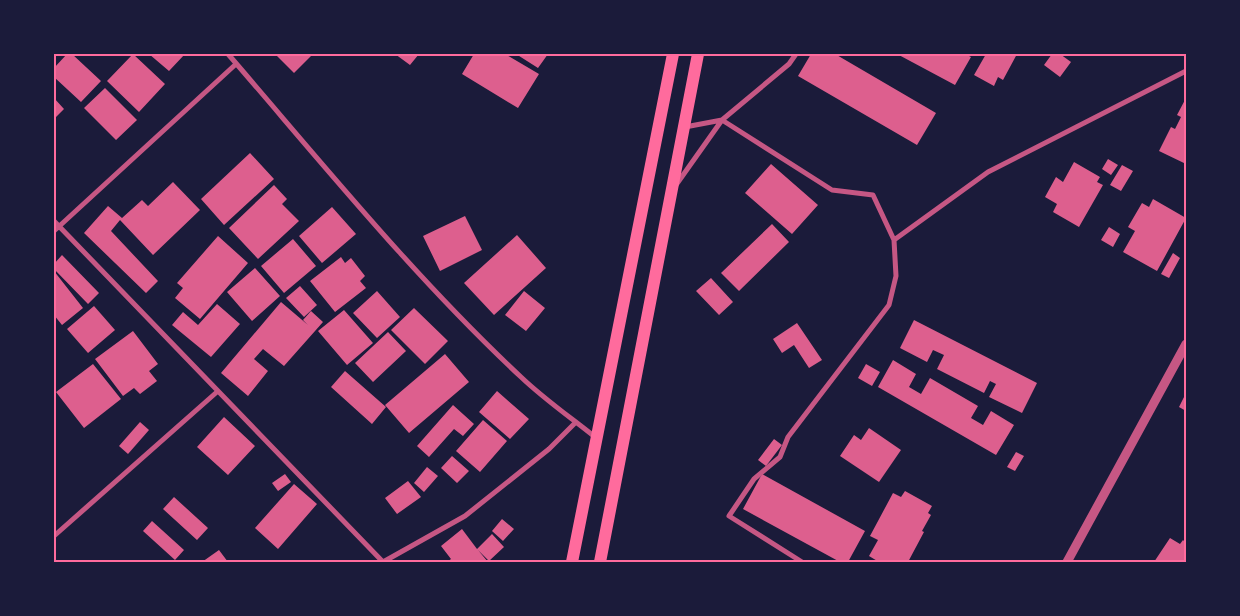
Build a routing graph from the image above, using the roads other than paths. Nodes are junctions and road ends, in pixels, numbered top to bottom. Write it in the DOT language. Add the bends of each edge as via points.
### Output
graph roads {
  1 [pos="228,54"];
  2 [pos="673,54"];
  3 [pos="698,54"];
  4 [pos="796,54"];
  5 [pos="236,64"];
  6 [pos="1186,71"];
  7 [pos="722,120"];
  8 [pos="683,127"];
  9 [pos="670,194"];
  10 [pos="54,221"];
  11 [pos="59,227"];
  12 [pos="54,231"];
  13 [pos="894,240"];
  14 [pos="1186,344"];
  15 [pos="218,391"];
  16 [pos="576,422"];
  17 [pos="596,438"];
  18 [pos="54,536"];
  19 [pos="572,562"];
  20 [pos="600,562"];
  21 [pos="802,562"];
  22 [pos="1067,562"];
  1 -- 5 [label="street"];
  2 -- 17 [label="main road"];
  3 -- 8 [label="main road"];
  4 -- 7 [label="street" via="789,64"];
  5 -- 11 [label="street"];
  5 -- 16 [label="street" via="450,307 522,378"];
  6 -- 13 [label="street" via="988,172"];
  7 -- 8 [label="street"];
  7 -- 9 [label="street"];
  7 -- 13 [label="street" via="832,190 873,195"];
  8 -- 9 [label="main road"];
  9 -- 20 [label="main road"];
  10 -- 11 [label="street"];
  11 -- 12 [label="street"];
  11 -- 15 [label="street"];
  13 -- 21 [label="street" via="896,276 889,305 788,437 780,457 754,479 729,516"];
  14 -- 22 [label="street"];
  15 -- 16 [label="street" via="383,562 465,516 549,449"];
  15 -- 18 [label="street"];
  16 -- 17 [label="street"];
  17 -- 19 [label="main road"];
}
